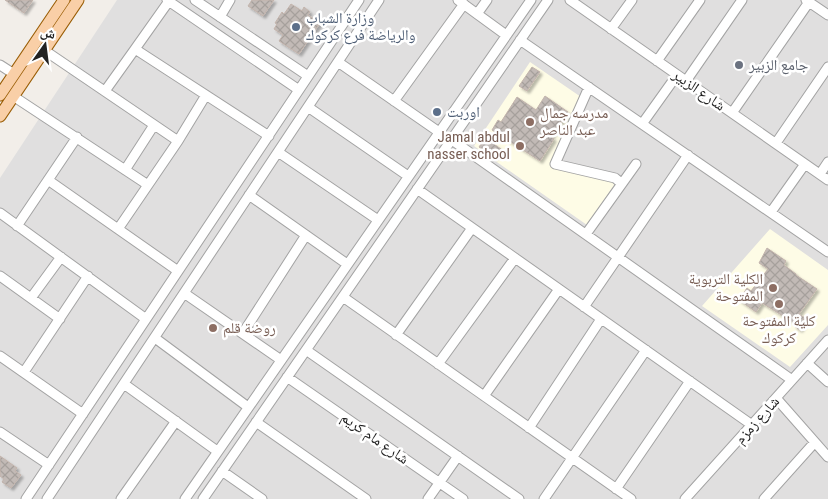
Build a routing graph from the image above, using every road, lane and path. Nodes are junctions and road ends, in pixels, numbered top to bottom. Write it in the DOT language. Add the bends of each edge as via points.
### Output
graph roads {
  1 [pos="64,0"];
  2 [pos="78,0"];
  3 [pos="195,0"];
  4 [pos="230,0"];
  5 [pos="359,0"];
  6 [pos="379,0"];
  7 [pos="486,0"];
  8 [pos="531,0"];
  9 [pos="548,0"];
  10 [pos="570,0"];
  11 [pos="632,0"];
  12 [pos="700,0"];
  13 [pos="742,0"];
  14 [pos="168,1"];
  15 [pos="808,1"];
  16 [pos="461,2"];
  17 [pos="206,7"];
  18 [pos="477,14"];
  19 [pos="828,14"];
  20 [pos="220,16"];
  21 [pos="196,20"];
  22 [pos="611,29"];
  23 [pos="506,35"];
  24 [pos="520,40"];
  25 [pos="135,48"];
  26 [pos="44,50"];
  27 [pos="657,61"];
  28 [pos="338,62"];
  29 [pos="0,65"];
  30 [pos="828,67"];
  31 [pos="14,74"];
  32 [pos="677,75"];
  33 [pos="308,76"];
  34 [pos="686,81"];
  35 [pos="589,87"];
  36 [pos="300,90"];
  37 [pos="106,91"];
  38 [pos="0,95"];
  39 [pos="206,95"];
  40 [pos="13,96"];
  41 [pos="394,101"];
  42 [pos="308,107"];
  43 [pos="732,113"];
  44 [pos="0,116"];
  45 [pos="642,124"];
  46 [pos="154,125"];
  47 [pos="439,132"];
  48 [pos="268,136"];
  49 [pos="77,137"];
  50 [pos="452,140"];
  51 [pos="178,141"];
  52 [pos="776,143"];
  53 [pos="278,152"];
  54 [pos="688,155"];
  55 [pos="828,162"];
  56 [pos="636,164"];
  57 [pos="805,164"];
  58 [pos="125,170"];
  59 [pos="820,174"];
  60 [pos="408,176"];
  61 [pos="48,180"];
  62 [pos="828,180"];
  63 [pos="621,183"];
  64 [pos="148,185"];
  65 [pos="417,189"];
  66 [pos="249,195"];
  67 [pos="771,212"];
  68 [pos="0,214"];
  69 [pos="378,220"];
  70 [pos="17,226"];
  71 [pos="472,228"];
  72 [pos="118,229"];
  73 [pos="586,234"];
  74 [pos="306,235"];
  75 [pos="364,240"];
  76 [pos="376,248"];
  77 [pos="828,252"];
  78 [pos="618,257"];
  79 [pos="61,258"];
  80 [pos="515,258"];
  81 [pos="347,264"];
  82 [pos="178,271"];
  83 [pos="0,276"];
  84 [pos="88,276"];
  85 [pos="559,289"];
  86 [pos="184,293"];
  87 [pos="162,294"];
  88 [pos="343,297"];
  89 [pos="31,298"];
  90 [pos="176,306"];
  91 [pos="584,307"];
  92 [pos="60,319"];
  93 [pos="146,319"];
  94 [pos="601,319"];
  95 [pos="243,333"];
  96 [pos="396,335"];
  97 [pos="154,338"];
  98 [pos="828,340"];
  99 [pos="306,350"];
  100 [pos="646,350"];
  101 [pos="0,356"];
  102 [pos="281,360"];
  103 [pos="807,363"];
  104 [pos="438,364"];
  105 [pos="24,372"];
  106 [pos="288,377"];
  107 [pos="792,380"];
  108 [pos="690,381"];
  109 [pos="828,382"];
  110 [pos="124,384"];
  111 [pos="484,396"];
  112 [pos="776,398"];
  113 [pos="248,407"];
  114 [pos="83,414"];
  115 [pos="176,421"];
  116 [pos="256,422"];
  117 [pos="752,425"];
  118 [pos="529,428"];
  119 [pos="0,432"];
  120 [pos="815,442"];
  121 [pos="218,451"];
  122 [pos="458,456"];
  123 [pos="828,457"];
  124 [pos="572,458"];
  125 [pos="49,465"];
  126 [pos="222,471"];
  127 [pos="439,482"];
  128 [pos="616,489"];
  129 [pos="26,499"];
  130 [pos="47,499"];
  131 [pos="121,499"];
  132 [pos="185,499"];
  133 [pos="203,499"];
  134 [pos="262,499"];
  135 [pos="366,499"];
  136 [pos="428,499"];
  137 [pos="463,499"];
  138 [pos="519,499"];
  139 [pos="544,499"];
  140 [pos="631,499"];
  141 [pos="686,499"];
  142 [pos="764,499"];
  1 -- 31 [label="main road"];
  2 -- 26 [label="main road"];
  3 -- 17 [label="street"];
  4 -- 20 [label="street"];
  5 -- 33 [label="street"];
  6 -- 28 [label="street"];
  7 -- 18 [label="street"];
  8 -- 23 [label="street"];
  9 -- 24 [label="street"];
  10 -- 22 [label="street, شارع الزبير"];
  11 -- 22 [label="street"];
  12 -- 27 [label="street"];
  13 -- 34 [label="street"];
  14 -- 21 [label="street"];
  14 -- 25 [label="street"];
  15 -- 19 [label="street"];
  15 -- 43 [label="street"];
  16 -- 18 [label="street"];
  16 -- 41 [label="street"];
  17 -- 20 [label="street"];
  17 -- 21 [label="street"];
  18 -- 23 [label="street"];
  20 -- 33 [label="street"];
  21 -- 36 [label="street"];
  22 -- 27 [label="street, شارع الزبير"];
  23 -- 47 [label="street"];
  24 -- 35 [label="street"];
  24 -- 50 [label="street"];
  25 -- 37 [label="street"];
  25 -- 39 [label="street"];
  26 -- 37 [label="street"];
  26 -- 40 [label="main road"];
  27 -- 32 [label="street, شارع الزبير"];
  28 -- 41 [label="street"];
  28 -- 42 [label="street"];
  29 -- 31 [label="street"];
  30 -- 52 [label="street"];
  31 -- 38 [label="main road"];
  32 -- 34 [label="street, شارع الزبير"];
  32 -- 45 [label="street"];
  33 -- 36 [label="street"];
  34 -- 43 [label="street, شارع الزبير"];
  35 -- 45 [label="street"];
  35 -- 63 [label="street" via="554,164 614,178"];
  36 -- 48 [label="street"];
  37 -- 46 [label="street"];
  39 -- 48 [label="street"];
  39 -- 51 [label="street"];
  40 -- 44 [label="main road"];
  40 -- 49 [label="street"];
  41 -- 47 [label="street"];
  42 -- 53 [label="street"];
  42 -- 60 [label="street"];
  43 -- 52 [label="street, شارع الزبير"];
  45 -- 54 [label="street"];
  46 -- 51 [label="street"];
  46 -- 58 [label="street"];
  47 -- 60 [label="street"];
  48 -- 82 [label="street"];
  49 -- 58 [label="street"];
  49 -- 61 [label="street"];
  50 -- 65 [label="street"];
  50 -- 73 [label="street"];
  51 -- 64 [label="street"];
  52 -- 57 [label="street, شارع الزبير"];
  53 -- 66 [label="street"];
  53 -- 69 [label="street"];
  54 -- 67 [label="street"];
  54 -- 78 [label="street"];
  55 -- 59 [label="street"];
  56 -- 63 [label="street"];
  57 -- 59 [label="street, شارع الزبير"];
  57 -- 67 [label="street"];
  58 -- 64 [label="street"];
  59 -- 62 [label="street, شارع الزبير"];
  60 -- 69 [label="street"];
  61 -- 70 [label="street"];
  61 -- 72 [label="street"];
  63 -- 73 [label="street"];
  64 -- 72 [label="street"];
  65 -- 71 [label="street"];
  65 -- 76 [label="street"];
  66 -- 74 [label="street"];
  66 -- 86 [label="street"];
  67 -- 77 [label="street"];
  68 -- 70 [label="street"];
  69 -- 75 [label="street"];
  70 -- 79 [label="street"];
  71 -- 80 [label="street"];
  71 -- 96 [label="street"];
  72 -- 82 [label="street"];
  73 -- 78 [label="street"];
  74 -- 81 [label="street"];
  74 -- 95 [label="street"];
  75 -- 76 [label="street"];
  75 -- 81 [label="street"];
  76 -- 88 [label="street"];
  78 -- 91 [label="street"];
  78 -- 107 [label="street"];
  79 -- 84 [label="street"];
  79 -- 89 [label="street"];
  80 -- 85 [label="street"];
  80 -- 104 [label="street"];
  81 -- 102 [label="street"];
  82 -- 87 [label="street"];
  83 -- 89 [label="street"];
  84 -- 92 [label="street"];
  84 -- 93 [label="street"];
  85 -- 91 [label="street"];
  85 -- 111 [label="street"];
  86 -- 90 [label="street"];
  86 -- 95 [label="street"];
  87 -- 90 [label="street"];
  87 -- 93 [label="street"];
  88 -- 96 [label="street"];
  88 -- 99 [label="street"];
  89 -- 92 [label="street"];
  90 -- 97 [label="street"];
  91 -- 94 [label="street"];
  92 -- 105 [label="street"];
  93 -- 114 [label="street"];
  94 -- 100 [label="street"];
  94 -- 118 [label="street"];
  95 -- 102 [label="street"];
  96 -- 104 [label="street"];
  97 -- 110 [label="street"];
  97 -- 113 [label="street"];
  98 -- 103 [label="street, شارع زمزم"];
  99 -- 106 [label="street"];
  99 -- 122 [label="street"];
  100 -- 108 [label="street"];
  100 -- 124 [label="street"];
  101 -- 105 [label="street"];
  102 -- 113 [label="street"];
  103 -- 107 [label="street, شارع زمزم"];
  103 -- 109 [label="street"];
  104 -- 111 [label="street"];
  105 -- 114 [label="street"];
  106 -- 116 [label="street"];
  106 -- 127 [label="street, شارع مام كريم"];
  107 -- 112 [label="street, شارع زمزم"];
  108 -- 117 [label="street"];
  108 -- 128 [label="street"];
  110 -- 115 [label="street"];
  110 -- 130 [label="street"];
  111 -- 118 [label="street"];
  112 -- 117 [label="street, شارع زمزم"];
  112 -- 120 [label="street"];
  113 -- 121 [label="street"];
  114 -- 125 [label="street"];
  115 -- 121 [label="street"];
  115 -- 131 [label="street"];
  116 -- 126 [label="street"];
  116 -- 135 [label="street"];
  117 -- 141 [label="street, شارع زمزم"];
  118 -- 124 [label="street"];
  119 -- 125 [label="street"];
  120 -- 123 [label="street"];
  120 -- 142 [label="street"];
  121 -- 132 [label="street"];
  122 -- 127 [label="street"];
  122 -- 138 [label="street"];
  124 -- 128 [label="street"];
  124 -- 139 [label="street"];
  125 -- 129 [label="street"];
  126 -- 133 [label="street"];
  126 -- 134 [label="street"];
  127 -- 136 [label="street"];
  127 -- 137 [label="street, شارع مام كريم"];
  128 -- 140 [label="street"];
}
